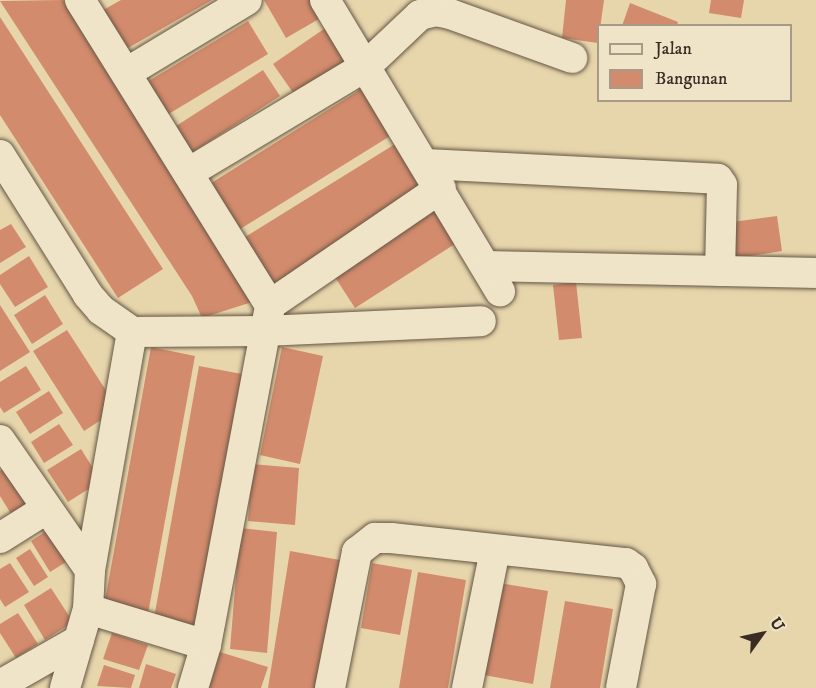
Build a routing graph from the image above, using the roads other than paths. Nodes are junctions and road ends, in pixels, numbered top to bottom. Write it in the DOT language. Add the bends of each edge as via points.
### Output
graph roads {
  1 [pos="80,0"];
  2 [pos="247,0"];
  3 [pos="325,0"];
  4 [pos="572,58"];
  5 [pos="366,66"];
  6 [pos="126,73"];
  7 [pos="0,155"];
  8 [pos="188,173"];
  9 [pos="433,176"];
  10 [pos="720,271"];
  11 [pos="816,273"];
  12 [pos="267,318"];
  13 [pos="481,321"];
  14 [pos="132,332"];
  15 [pos="0,440"];
  16 [pos="46,510"];
  17 [pos="0,538"];
  18 [pos="495,550"];
  19 [pos="90,570"];
  20 [pos="88,609"];
  21 [pos="79,640"];
  22 [pos="206,645"];
  23 [pos="0,685"];
  24 [pos="65,688"];
  25 [pos="193,688"];
  26 [pos="330,688"];
  27 [pos="467,688"];
  28 [pos="621,688"];
  1 -- 6 [label="street"];
  2 -- 6 [label="street"];
  3 -- 5 [label="street"];
  4 -- 5 [label="street" via="534,41 436,11 420,15 405,26"];
  5 -- 8 [label="street"];
  5 -- 9 [label="street"];
  6 -- 8 [label="street"];
  7 -- 14 [label="street" via="88,295 100,310"];
  8 -- 12 [label="street"];
  9 -- 10 [label="street" via="494,279"];
  9 -- 10 [label="street" via="718,179 722,185"];
  9 -- 12 [label="street"];
  10 -- 11 [label="street"];
  12 -- 13 [label="street"];
  12 -- 14 [label="street"];
  12 -- 22 [label="street"];
  14 -- 19 [label="street"];
  15 -- 16 [label="street"];
  16 -- 17 [label="street"];
  16 -- 19 [label="street"];
  18 -- 26 [label="street" via="391,538 375,538 366,543 357,552"];
  18 -- 27 [label="street"];
  18 -- 28 [label="street" via="626,563 633,568 641,584"];
  19 -- 20 [label="street"];
  20 -- 21 [label="street"];
  20 -- 22 [label="street"];
  21 -- 23 [label="street"];
  21 -- 24 [label="street"];
  22 -- 25 [label="street"];
}
